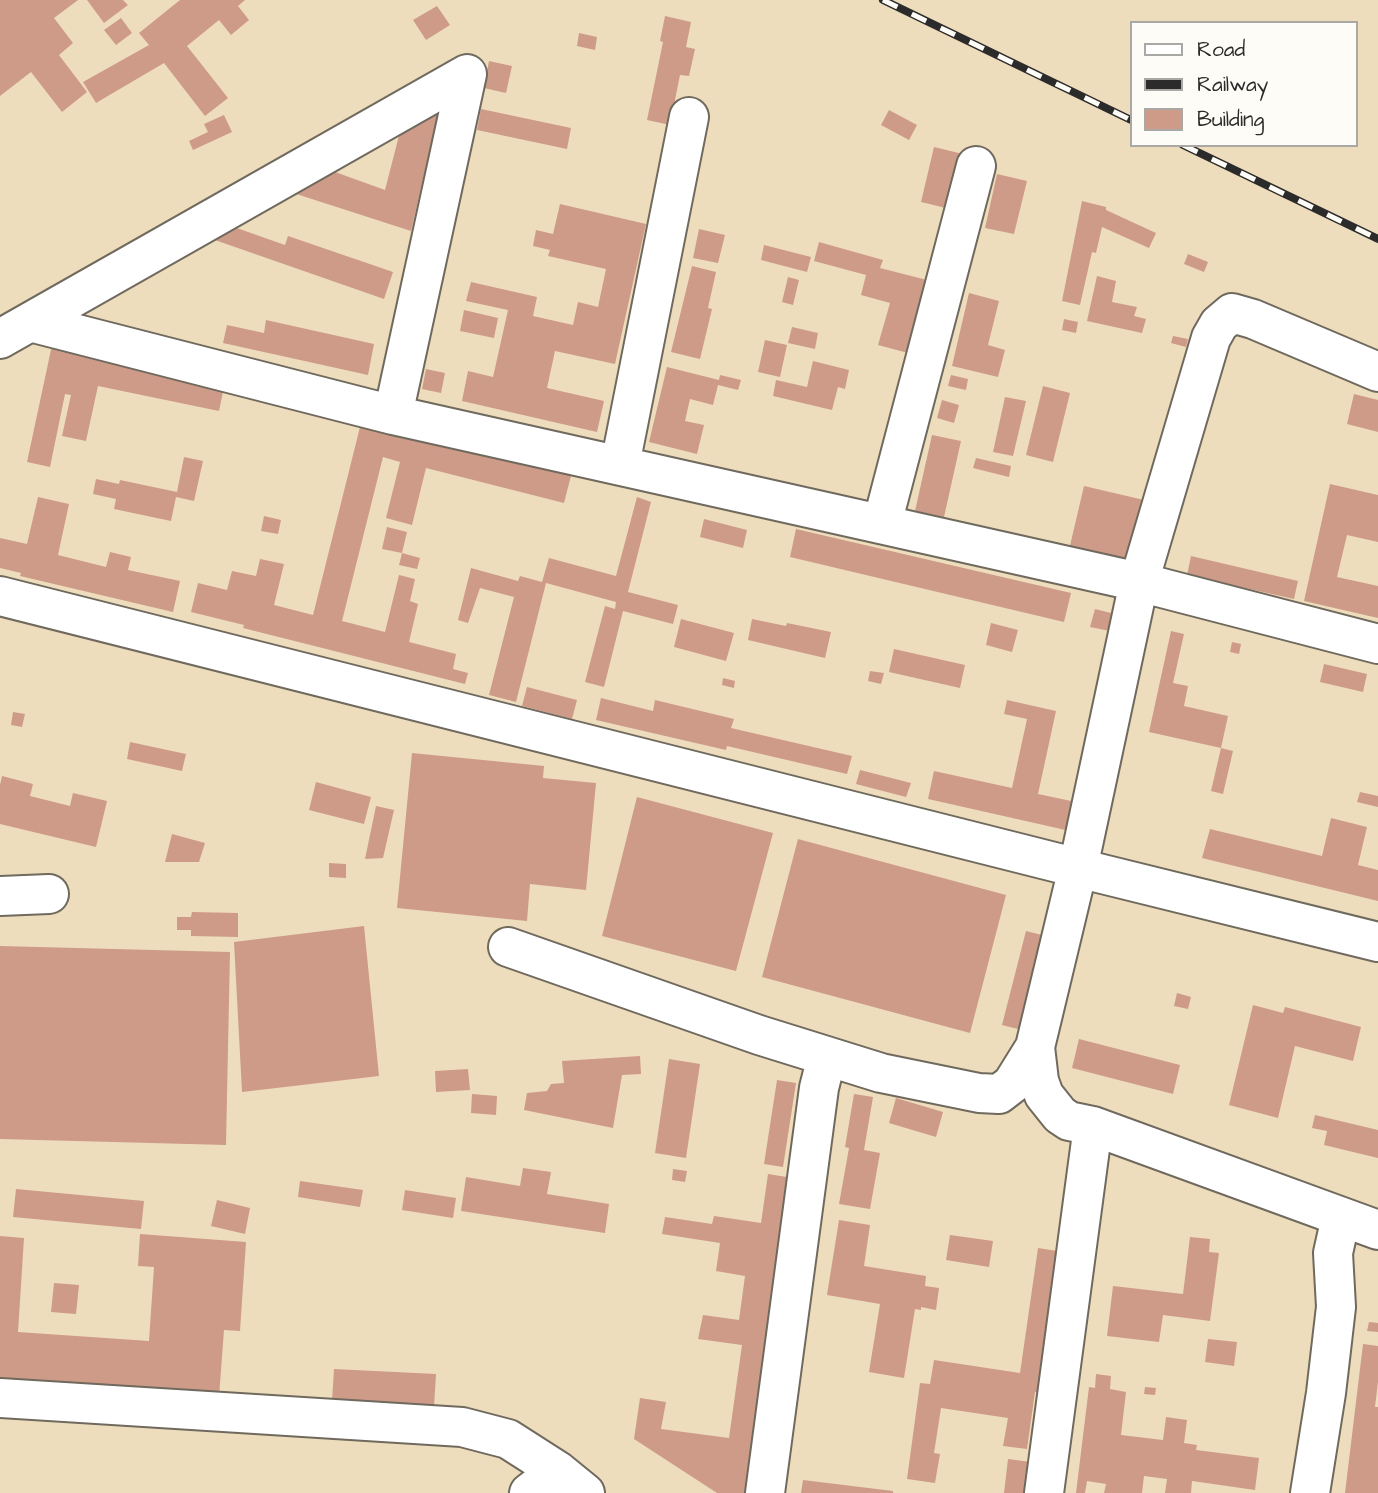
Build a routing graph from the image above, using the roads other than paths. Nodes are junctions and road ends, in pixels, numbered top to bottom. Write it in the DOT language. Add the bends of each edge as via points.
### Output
graph roads {
  1 [pos="689,117"];
  2 [pos="976,166"];
  3 [pos="15,330"];
  4 [pos="1378,372"];
  5 [pos="393,415"];
  6 [pos="620,465"];
  7 [pos="882,524"];
  8 [pos="1139,582"];
  9 [pos="0,596"];
  10 [pos="1378,644"];
  11 [pos="1078,868"];
  12 [pos="49,894"];
  13 [pos="0,896"];
  14 [pos="1378,942"];
  15 [pos="509,947"];
  16 [pos="1035,1047"];
  17 [pos="827,1056"];
  18 [pos="1093,1126"];
  19 [pos="1341,1217"];
  20 [pos="1378,1230"];
  21 [pos="0,1398"];
  22 [pos="558,1486"];
  23 [pos="765,1493"];
  24 [pos="1044,1493"];
  25 [pos="1310,1493"];
  1 -- 6 [label="street"];
  2 -- 7 [label="street"];
  3 -- 5 [label="street"];
  3 -- 5 [label="street" via="467,74"];
  4 -- 8 [label="street" via="1253,319 1232,313 1219,324"];
  5 -- 6 [label="street"];
  6 -- 7 [label="street"];
  7 -- 8 [label="street"];
  8 -- 10 [label="street"];
  8 -- 11 [label="street"];
  9 -- 11 [label="street"];
  11 -- 14 [label="street"];
  11 -- 16 [label="street"];
  12 -- 13 [label="street"];
  15 -- 17 [label="street"];
  16 -- 17 [label="street" via="1012,1084 999,1094 881,1073"];
  16 -- 18 [label="street" via="1044,1095 1069,1121"];
  17 -- 23 [label="street"];
  18 -- 19 [label="street"];
  18 -- 24 [label="street"];
  19 -- 20 [label="street"];
  19 -- 25 [label="street" via="1333,1253 1336,1307"];
  21 -- 22 [label="street" via="462,1427 508,1439"];
}
